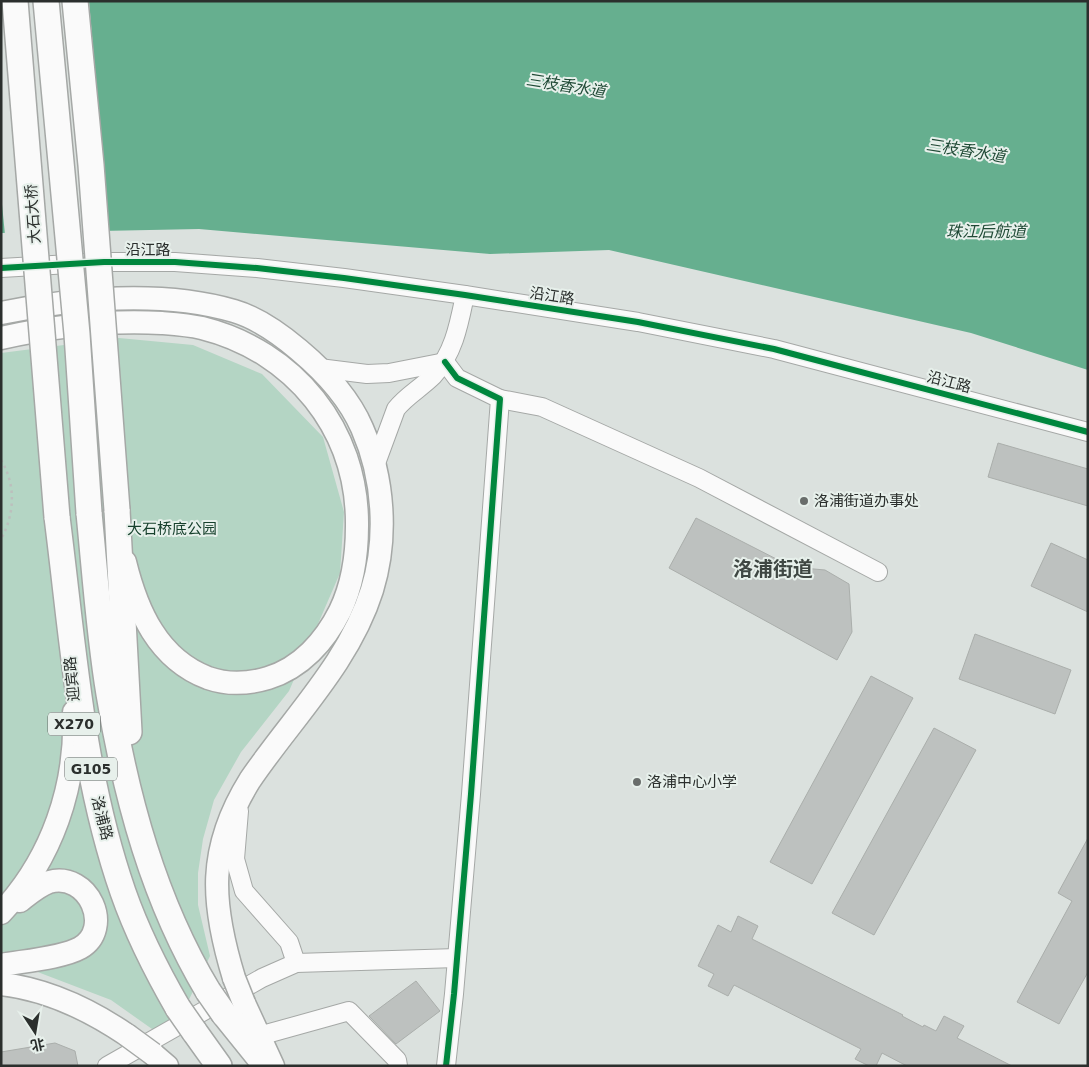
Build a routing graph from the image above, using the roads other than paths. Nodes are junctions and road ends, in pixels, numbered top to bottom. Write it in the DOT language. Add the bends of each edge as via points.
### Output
graph roads {
  1 [pos="15,1"];
  2 [pos="46,1"];
  3 [pos="75,1"];
  4 [pos="1,268"];
  5 [pos="465,295"];
  6 [pos="1,313"];
  7 [pos="1,338"];
  8 [pos="445,362"];
  9 [pos="319,368"];
  10 [pos="500,398"];
  11 [pos="1088,432"];
  12 [pos="375,466"];
  13 [pos="117,510"];
  14 [pos="57,516"];
  15 [pos="878,572"];
  16 [pos="242,792"];
  17 [pos="138,827"];
  18 [pos="1,914"];
  19 [pos="457,958"];
  20 [pos="296,963"];
  21 [pos="1,965"];
  22 [pos="1,984"];
  23 [pos="234,1009"];
  24 [pos="259,1036"];
  25 [pos="160,1060"];
  26 [pos="107,1066"];
  27 [pos="218,1066"];
  28 [pos="266,1066"];
  29 [pos="273,1066"];
  30 [pos="398,1066"];
  31 [pos="446,1066"];
  1 -- 14 [label="highway, 大石大桥 / G105, bridge"];
  2 -- 17 [label="highway, G105, bridge" via="77,334 89,513 109,694"];
  3 -- 13 [label="highway, G105, bridge"];
  4 -- 5 [label="street, 沿江路" via="175,262 344,278"];
  5 -- 8 [label="street" via="458,333"];
  5 -- 11 [label="street, 沿江路" via="638,322 765,347"];
  6 -- 9 [label="main road" via="113,299 206,305 261,322 289,341"];
  7 -- 13 [label="main road" via="84,325 130,322 184,325 234,338 286,370 325,414 339,437 353,478 357,549 343,604 330,629 314,648 285,672 238,684 200,675 172,656 148,625 128,574"];
  8 -- 9 [label="street" via="389,373 367,374"];
  8 -- 10 [label="street" via="457,378"];
  8 -- 12 [label="street" via="396,410"];
  9 -- 12 [label="main road" via="355,415"];
  10 -- 15 [label="street" via="542,407 700,478"];
  10 -- 19 [label="street"];
  12 -- 16 [label="main road" via="381,506 381,540 368,604 337,662"];
  13 -- 17 [label="highway, G105"];
  14 -- 18 [label="main road, 迎宾路 / X270" via="73,690 72,760 65,799 51,839 28,880"];
  14 -- 27 [label="highway, 洛浦路 / G105, bridge" via="79,698 97,801 116,867 131,914 153,963 178,1008"];
  16 -- 20 [label="street" via="235,859 244,891 289,942"];
  16 -- 23 [label="main road, bridge" via="225,834 216,887 220,926 234,978"];
  17 -- 23 [label="highway, G105, bridge" via="168,915 183,946 208,991"];
  18 -- 21 [label="main road" via="38,887 62,881 83,889 91,899 95,917 91,936 85,945 65,954"];
  19 -- 20 [label="street"];
  19 -- 31 [label="street"];
  20 -- 26 [label="street" via="262,978"];
  22 -- 25 [label="main road, bridge" via="32,990 100,1018"];
  23 -- 24 [label="main road"];
  23 -- 28 [label="highway, G105" via="246,1043"];
  24 -- 29 [label="main road"];
  24 -- 30 [label="street" via="349,1011 398,1060"];
}
